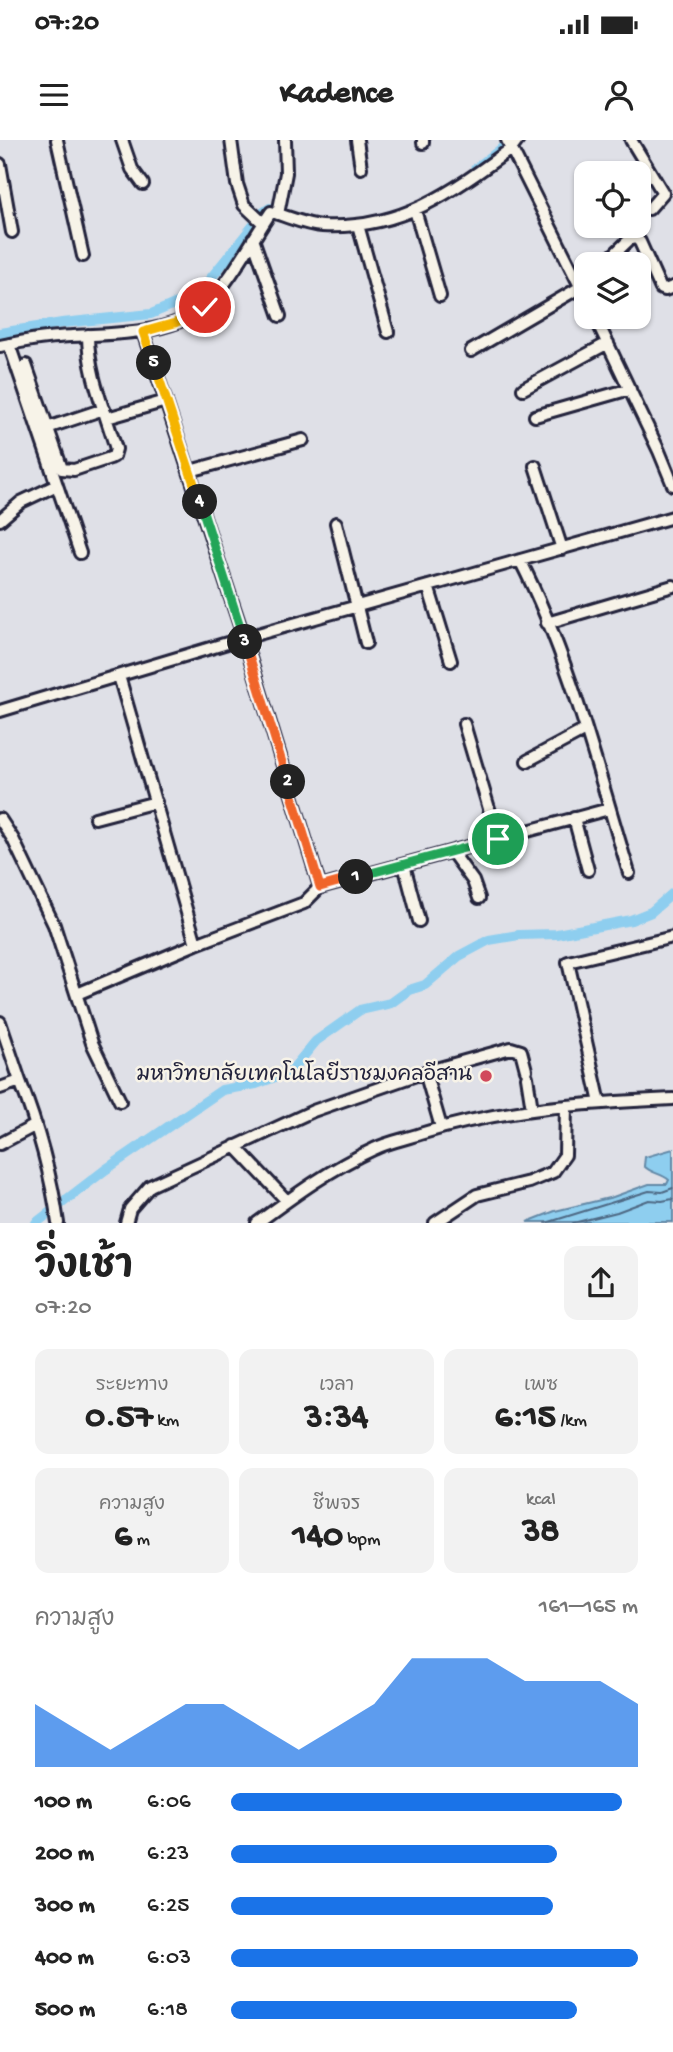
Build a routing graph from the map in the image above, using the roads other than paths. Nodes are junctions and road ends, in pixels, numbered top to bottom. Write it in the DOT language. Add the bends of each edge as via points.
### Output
graph roads {
  1 [pos="57,140"];
  2 [pos="122,140"];
  3 [pos="231,140"];
  4 [pos="285,140"];
  5 [pos="357,140"];
  6 [pos="631,140"];
  7 [pos="512,143"];
  8 [pos="644,161"];
  9 [pos="0,163"];
  10 [pos="361,168"];
  11 [pos="651,173"];
  12 [pos="143,184"];
  13 [pos="651,207"];
  14 [pos="415,210"];
  15 [pos="274,213"];
  16 [pos="263,223"];
  17 [pos="358,225"];
  18 [pos="12,232"];
  19 [pos="253,239"];
  20 [pos="616,252"];
  21 [pos="644,252"];
  22 [pos="83,257"];
  23 [pos="651,267"];
  24 [pos="574,268"];
  25 [pos="673,287"];
  26 [pos="440,296"];
  27 [pos="574,296"];
  28 [pos="280,316"];
  29 [pos="601,329"];
  30 [pos="143,332"];
  31 [pos="388,332"];
  32 [pos="88,335"];
  33 [pos="608,343"];
  34 [pos="5,345"];
  35 [pos="471,351"];
  36 [pos="26,365"];
  37 [pos="523,389"];
  38 [pos="631,389"];
  39 [pos="166,401"];
  40 [pos="105,414"];
  41 [pos="535,416"];
  42 [pos="47,428"];
  43 [pos="303,440"];
  44 [pos="535,466"];
  45 [pos="190,471"];
  46 [pos="57,485"];
  47 [pos="673,485"];
  48 [pos="673,517"];
  49 [pos="0,520"];
  50 [pos="336,523"];
  51 [pos="562,549"];
  52 [pos="80,553"];
  53 [pos="520,560"];
  54 [pos="428,586"];
  55 [pos="673,586"];
  56 [pos="358,606"];
  57 [pos="547,623"];
  58 [pos="241,639"];
  59 [pos="366,643"];
  60 [pos="451,661"];
  61 [pos="119,676"];
  62 [pos="0,711"];
  63 [pos="464,724"];
  64 [pos="585,730"];
  65 [pos="527,761"];
  66 [pos="156,802"];
  67 [pos="609,809"];
  68 [pos="95,818"];
  69 [pos="574,818"];
  70 [pos="0,819"];
  71 [pos="498,839"];
  72 [pos="452,852"];
  73 [pos="404,865"];
  74 [pos="588,870"];
  75 [pos="629,873"];
  76 [pos="317,889"];
  77 [pos="479,898"];
  78 [pos="419,921"];
  79 [pos="673,937"];
  80 [pos="196,944"];
  81 [pos="77,994"];
  82 [pos="0,1022"];
  83 [pos="425,1072"];
  84 [pos="20,1081"];
  85 [pos="0,1088"];
  86 [pos="673,1099"];
  87 [pos="120,1101"];
  88 [pos="600,1103"];
  89 [pos="566,1106"];
  90 [pos="532,1110"];
  91 [pos="36,1125"];
  92 [pos="441,1128"];
  93 [pos="0,1144"];
  94 [pos="235,1146"];
  95 [pos="287,1201"];
  96 [pos="58,1223"];
  97 [pos="126,1223"];
  98 [pos="257,1223"];
  99 [pos="435,1223"];
  1 -- 22 [label="street"];
  2 -- 12 [label="street"];
  3 -- 16 [label="street" via="244,205"];
  4 -- 15 [label="street" via="286,173"];
  5 -- 10 [label="street"];
  6 -- 8 [label="street"];
  7 -- 14 [label="street" via="458,188"];
  7 -- 24 [label="street"];
  9 -- 18 [label="street"];
  11 -- 13 [label="street" via="663,193"];
  14 -- 17 [label="street"];
  14 -- 26 [label="street"];
  15 -- 16 [label="street"];
  15 -- 17 [label="street" via="320,226"];
  16 -- 19 [label="street"];
  17 -- 31 [label="street"];
  19 -- 28 [label="street"];
  19 -- 30 [label="street" via="205,307 175,323"];
  20 -- 21 [label="street" via="631,237"];
  23 -- 25 [label="street" via="661,289"];
  27 -- 35 [label="street"];
  29 -- 33 [label="street"];
  30 -- 32 [label="street"];
  30 -- 39 [label="street"];
  32 -- 34 [label="street"];
  32 -- 40 [label="street" via="90,362"];
  33 -- 37 [label="street"];
  33 -- 38 [label="street"];
  34 -- 46 [label="street"];
  36 -- 42 [label="street"];
  38 -- 41 [label="street"];
  38 -- 47 [label="street"];
  39 -- 40 [label="street"];
  39 -- 45 [label="street"];
  40 -- 42 [label="street"];
  40 -- 42 [label="street" via="114,456 68,470 58,463"];
  43 -- 45 [label="street"];
  44 -- 51 [label="street"];
  45 -- 58 [label="street"];
  46 -- 49 [label="street" via="28,498"];
  46 -- 52 [label="street"];
  48 -- 51 [label="street"];
  50 -- 56 [label="street"];
  51 -- 53 [label="street"];
  53 -- 54 [label="street"];
  53 -- 57 [label="street"];
  54 -- 56 [label="street"];
  54 -- 60 [label="street"];
  55 -- 57 [label="street"];
  56 -- 58 [label="street"];
  56 -- 59 [label="street"];
  57 -- 64 [label="street"];
  58 -- 61 [label="street"];
  58 -- 76 [label="street"];
  61 -- 62 [label="street"];
  61 -- 66 [label="street"];
  63 -- 71 [label="street"];
  64 -- 65 [label="street"];
  64 -- 67 [label="street"];
  66 -- 68 [label="street"];
  66 -- 80 [label="street"];
  67 -- 69 [label="street"];
  67 -- 75 [label="street"];
  69 -- 71 [label="street"];
  69 -- 74 [label="street"];
  70 -- 81 [label="street" via="41,895"];
  71 -- 72 [label="street"];
  72 -- 73 [label="street"];
  72 -- 77 [label="street"];
  73 -- 76 [label="street"];
  73 -- 78 [label="street"];
  76 -- 80 [label="street" via="304,903"];
  79 -- 88 [label="street" via="568,962"];
  80 -- 81 [label="street"];
  81 -- 87 [label="street" via="92,1043"];
  82 -- 84 [label="street"];
  83 -- 90 [label="street" via="513,1047 522,1052"];
  83 -- 92 [label="street"];
  83 -- 94 [label="street" via="313,1111"];
  84 -- 85 [label="street"];
  84 -- 91 [label="street"];
  86 -- 88 [label="street"];
  88 -- 89 [label="street"];
  89 -- 90 [label="street"];
  89 -- 99 [label="street" via="565,1155 553,1172 477,1195"];
  90 -- 92 [label="street"];
  91 -- 93 [label="street"];
  91 -- 96 [label="street"];
  92 -- 95 [label="street" via="376,1148"];
  94 -- 95 [label="street"];
  94 -- 97 [label="street" via="150,1186 130,1209"];
  95 -- 98 [label="street"];
}
